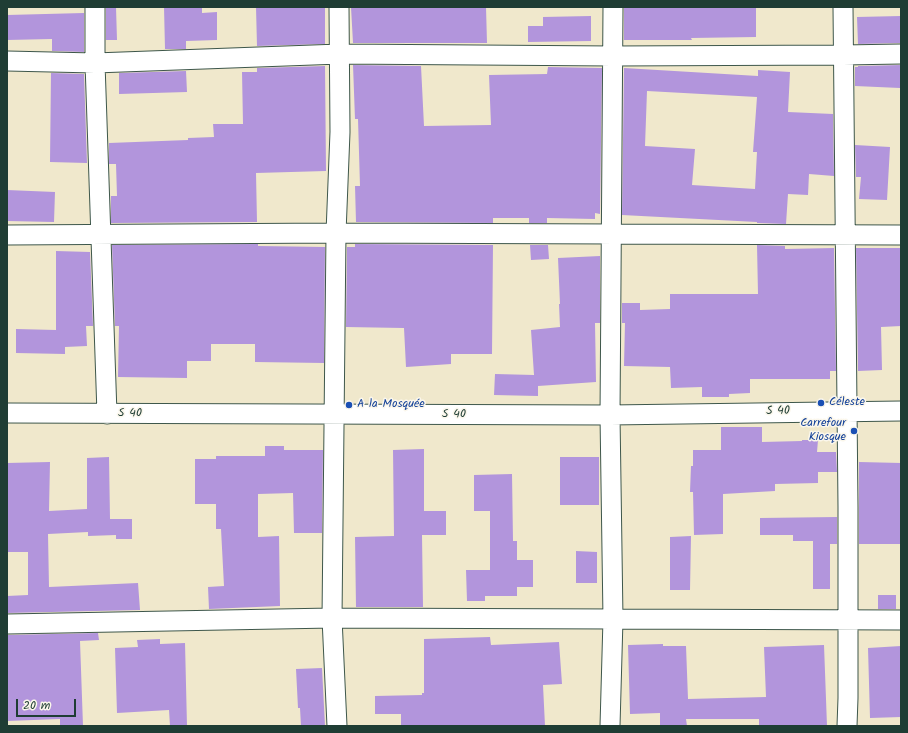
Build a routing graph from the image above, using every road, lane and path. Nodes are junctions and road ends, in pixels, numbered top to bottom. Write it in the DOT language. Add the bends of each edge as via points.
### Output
graph roads {
  1 [pos="95,7"];
  2 [pos="339,7"];
  3 [pos="613,7"];
  4 [pos="843,7"];
  5 [pos="340,54"];
  6 [pos="901,54"];
  7 [pos="843,55"];
  8 [pos="613,56"];
  9 [pos="7,61"];
  10 [pos="95,63"];
  11 [pos="336,233"];
  12 [pos="611,234"];
  13 [pos="845,234"];
  14 [pos="7,235"];
  15 [pos="101,235"];
  16 [pos="901,235"];
  17 [pos="846,411"];
  18 [pos="901,411"];
  19 [pos="7,413"];
  20 [pos="107,414"];
  21 [pos="334,414"];
  22 [pos="610,415"];
  23 [pos="332,618"];
  24 [pos="613,619"];
  25 [pos="848,619"];
  26 [pos="901,620"];
  27 [pos="7,624"];
  28 [pos="337,726"];
  29 [pos="610,726"];
  30 [pos="847,726"];
  1 -- 10 [label="street"];
  2 -- 5 [label="street"];
  3 -- 8 [label="street"];
  4 -- 7 [label="street"];
  5 -- 8 [label="street"];
  5 -- 10 [label="street"];
  5 -- 11 [label="street"];
  6 -- 7 [label="street"];
  7 -- 8 [label="street"];
  7 -- 13 [label="street"];
  8 -- 12 [label="street"];
  9 -- 10 [label="street"];
  10 -- 15 [label="street"];
  11 -- 12 [label="street"];
  11 -- 15 [label="street"];
  11 -- 21 [label="street"];
  12 -- 13 [label="street"];
  12 -- 22 [label="street"];
  13 -- 16 [label="street"];
  13 -- 17 [label="street"];
  14 -- 15 [label="street"];
  15 -- 20 [label="street"];
  17 -- 18 [label="street, S 40"];
  17 -- 22 [label="street, S 40"];
  17 -- 25 [label="street"];
  19 -- 20 [label="street, S 40"];
  20 -- 21 [label="street, S 40"];
  21 -- 22 [label="street, S 40"];
  21 -- 23 [label="street"];
  22 -- 24 [label="street"];
  23 -- 24 [label="street"];
  23 -- 27 [label="street"];
  23 -- 28 [label="street"];
  24 -- 25 [label="street"];
  24 -- 29 [label="street"];
  25 -- 26 [label="street"];
  25 -- 30 [label="street"];
}
